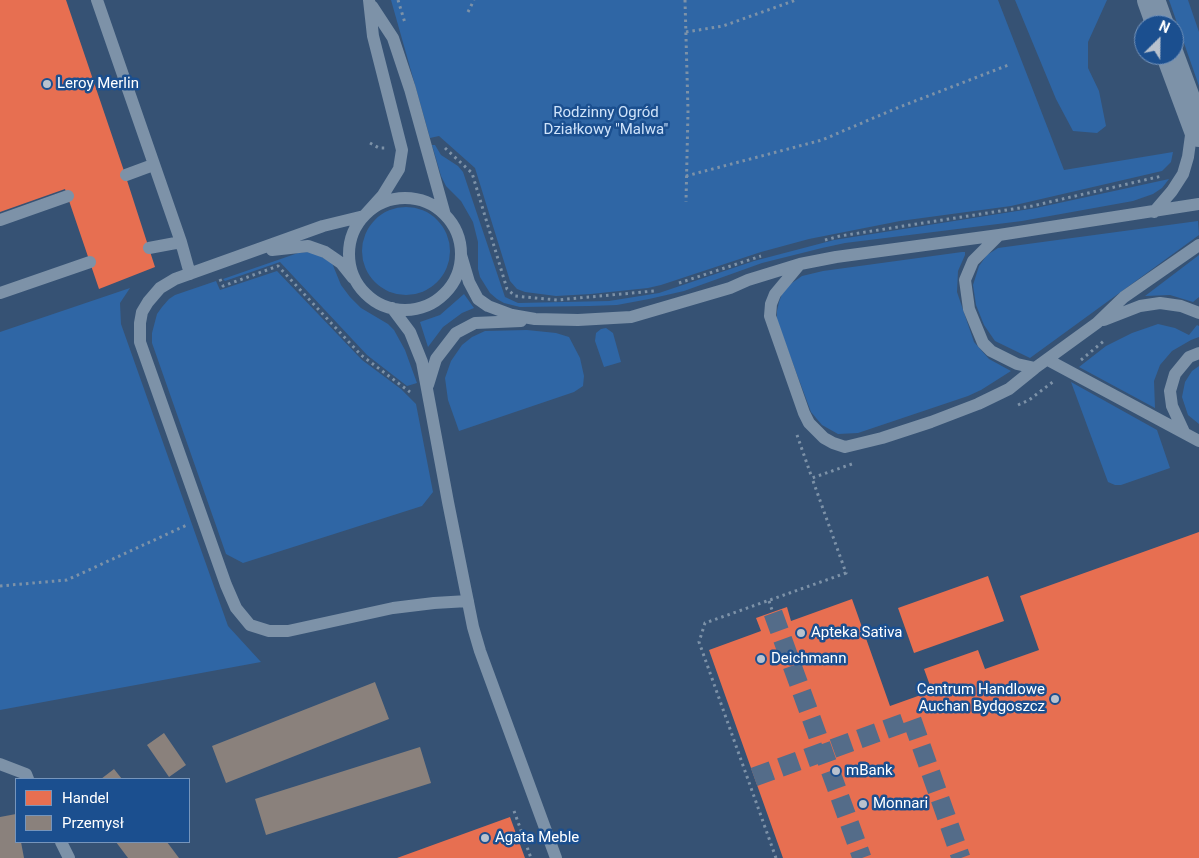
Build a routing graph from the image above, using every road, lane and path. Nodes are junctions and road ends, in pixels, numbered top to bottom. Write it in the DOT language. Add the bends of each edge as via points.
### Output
graph roads {
  1 [pos="97,0"];
  2 [pos="474,0"];
  3 [pos="685,0"];
  4 [pos="796,0"];
  5 [pos="1151,0"];
  6 [pos="369,1"];
  7 [pos="468,12"];
  8 [pos="1156,15"];
  9 [pos="686,32"];
  10 [pos="1011,64"];
  11 [pos="1174,65"];
  12 [pos="1196,127"];
  13 [pos="370,143"];
  14 [pos="425,144"];
  15 [pos="402,150"];
  16 [pos="153,165"];
  17 [pos="1183,174"];
  18 [pos="126,175"];
  19 [pos="686,176"];
  20 [pos="68,196"];
  21 [pos="686,202"];
  22 [pos="1199,204"];
  23 [pos="1154,212"];
  24 [pos="445,215"];
  25 [pos="364,216"];
  26 [pos="0,220"];
  27 [pos="999,236"];
  28 [pos="822,241"];
  29 [pos="181,242"];
  30 [pos="1199,245"];
  31 [pos="149,248"];
  32 [pos="254,252"];
  33 [pos="461,255"];
  34 [pos="767,255"];
  35 [pos="90,262"];
  36 [pos="800,264"];
  37 [pos="214,266"];
  38 [pos="190,274"];
  39 [pos="357,282"];
  40 [pos="676,285"];
  41 [pos="657,291"];
  42 [pos="0,293"];
  43 [pos="392,308"];
  44 [pos="1199,313"];
  45 [pos="563,320"];
  46 [pos="1097,323"];
  47 [pos="1107,339"];
  48 [pos="1199,353"];
  49 [pos="1048,360"];
  50 [pos="1035,368"];
  51 [pos="1069,370"];
  52 [pos="427,389"];
  53 [pos="1014,407"];
  54 [pos="430,408"];
  55 [pos="1184,432"];
  56 [pos="1199,441"];
  57 [pos="859,462"];
  58 [pos="202,519"];
  59 [pos="0,586"];
  60 [pos="468,601"];
  61 [pos="768,601"];
  62 [pos="773,612"];
  63 [pos="0,764"];
  64 [pos="754,777"];
  65 [pos="28,778"];
  66 [pos="748,780"];
  67 [pos="514,811"];
  68 [pos="62,843"];
  69 [pos="70,858"];
  70 [pos="531,858"];
  71 [pos="556,858"];
  72 [pos="776,858"];
  1 -- 16 [label="lane"];
  2 -- 7 [label="path"];
  3 -- 9 [label="path"];
  4 -- 9 [label="path" via="723,26"];
  5 -- 8 [label="street"];
  6 -- 14 [label="lane" via="393,38"];
  6 -- 15 [label="lane" via="373,36"];
  9 -- 19 [label="path"];
  10 -- 19 [label="path" via="822,140"];
  11 -- 12 [label="street"];
  12 -- 17 [label="lane"];
  13 -- 15 [label="path" via="379,148"];
  14 -- 24 [label="lane"];
  14 -- 41 [label="path" via="438,141 472,173 507,289 516,296 557,300"];
  15 -- 25 [label="lane" via="399,169"];
  16 -- 18 [label="lane"];
  16 -- 29 [label="lane"];
  17 -- 23 [label="lane"];
  17 -- 28 [label="path" via="1171,168 1163,175 1032,206"];
  19 -- 21 [label="path"];
  20 -- 26 [label="lane"];
  22 -- 23 [label="lane"];
  23 -- 27 [label="lane"];
  24 -- 25 [label="lane" via="431,204 413,198 395,198 378,204"];
  24 -- 33 [label="lane" via="457,233"];
  25 -- 32 [label="lane" via="323,226"];
  25 -- 39 [label="lane" via="354,231 350,248 350,265"];
  27 -- 36 [label="lane" via="836,256"];
  27 -- 50 [label="lane" via="973,261 965,280 969,308 984,342 992,351 1017,364"];
  29 -- 31 [label="lane"];
  29 -- 38 [label="lane"];
  30 -- 46 [label="lane" via="1124,297"];
  32 -- 37 [label="lane"];
  32 -- 39 [label="lane" via="308,246 325,252"];
  33 -- 43 [label="lane" via="451,286 439,298 425,306"];
  33 -- 45 [label="lane" via="478,299 488,306 512,315"];
  34 -- 40 [label="path"];
  35 -- 42 [label="lane"];
  36 -- 45 [label="lane" via="632,317"];
  36 -- 50 [label="lane" via="775,294 770,316 804,413 816,432 833,444 856,445 962,410 1009,389"];
  37 -- 38 [label="lane"];
  37 -- 54 [label="path" via="223,286 278,266 361,354"];
  38 -- 58 [label="lane" via="160,288 148,302 142,312 140,342"];
  39 -- 43 [label="lane" via="366,294"];
  43 -- 52 [label="lane" via="410,332 422,362"];
  44 -- 46 [label="lane" via="1160,303 1135,308"];
  45 -- 52 [label="lane" via="468,325 456,333 436,359"];
  46 -- 49 [label="lane"];
  47 -- 51 [label="path"];
  48 -- 55 [label="lane" via="1189,357 1176,374 1170,391 1172,406"];
  49 -- 50 [label="lane"];
  49 -- 51 [label="lane"];
  51 -- 53 [label="path" via="1029,400"];
  51 -- 55 [label="lane"];
  52 -- 54 [label="lane"];
  54 -- 60 [label="lane"];
  55 -- 56 [label="lane"];
  57 -- 61 [label="path" via="812,478 846,573"];
  58 -- 59 [label="path" via="67,580"];
  58 -- 60 [label="lane" via="236,608 250,625 269,631 288,631 393,608"];
  60 -- 71 [label="lane" via="480,651"];
  61 -- 62 [label="path"];
  61 -- 66 [label="path" via="705,623 699,642"];
  63 -- 65 [label="lane" via="26,774"];
  64 -- 66 [label="path"];
  66 -- 72 [label="path"];
  67 -- 70 [label="path"];
  68 -- 69 [label="lane"];
}
